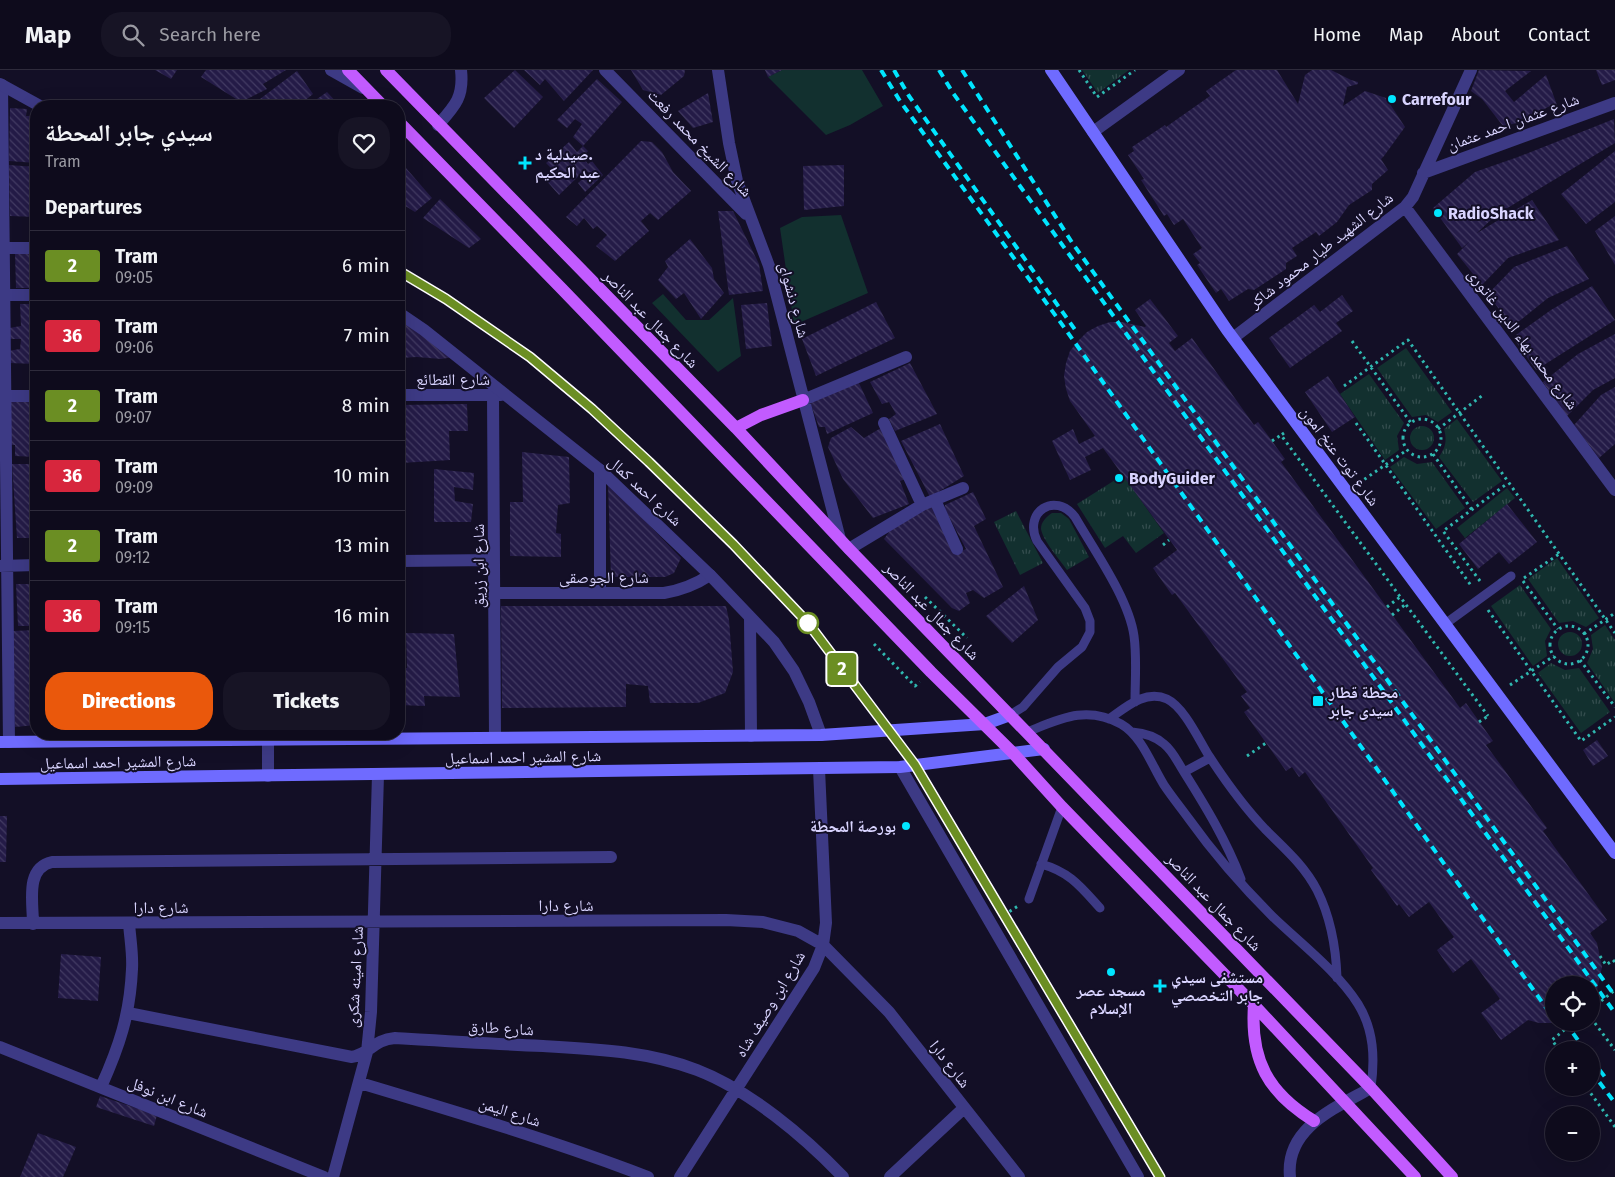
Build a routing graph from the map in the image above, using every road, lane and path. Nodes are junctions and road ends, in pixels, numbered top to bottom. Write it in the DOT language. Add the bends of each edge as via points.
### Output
graph roads {
  1 [pos="331,70"];
  2 [pos="348,70"];
  3 [pos="386,70"];
  4 [pos="461,70"];
  5 [pos="605,70"];
  6 [pos="718,70"];
  7 [pos="1051,70"];
  8 [pos="1079,70"];
  9 [pos="1135,70"];
  10 [pos="1179,70"];
  11 [pos="1471,70"];
  12 [pos="1,84"];
  13 [pos="368,91"];
  14 [pos="30,100"];
  15 [pos="378,100"];
  16 [pos="1615,102"];
  17 [pos="1,105"];
  18 [pos="438,125"];
  19 [pos="405,128"];
  20 [pos="1093,132"];
  21 [pos="1423,172"];
  22 [pos="1405,207"];
  23 [pos="750,218"];
  24 [pos="2,248"];
  25 [pos="30,248"];
  26 [pos="4,295"];
  27 [pos="30,295"];
  28 [pos="405,317"];
  29 [pos="1233,338"];
  30 [pos="1352,341"];
  31 [pos="906,358"];
  32 [pos="1370,367"];
  33 [pos="1344,386"];
  34 [pos="405,395"];
  35 [pos="493,395"];
  36 [pos="506,395"];
  37 [pos="1483,395"];
  38 [pos="3,396"];
  39 [pos="30,396"];
  40 [pos="803,400"];
  41 [pos="1459,413"];
  42 [pos="884,423"];
  43 [pos="1410,423"];
  44 [pos="1297,425"];
  45 [pos="736,428"];
  46 [pos="1438,429"];
  47 [pos="1281,435"];
  48 [pos="1272,441"];
  49 [pos="1407,450"];
  50 [pos="1432,454"];
  51 [pos="600,470"];
  52 [pos="1508,483"];
  53 [pos="963,488"];
  54 [pos="1615,490"];
  55 [pos="1346,491"];
  56 [pos="935,500"];
  57 [pos="922,505"];
  58 [pos="1472,510"];
  59 [pos="840,539"];
  60 [pos="1170,540"];
  61 [pos="1163,545"];
  62 [pos="849,549"];
  63 [pos="957,549"];
  64 [pos="494,560"];
  65 [pos="405,561"];
  66 [pos="3,566"];
  67 [pos="30,566"];
  68 [pos="710,575"];
  69 [pos="1511,576"];
  70 [pos="1522,580"];
  71 [pos="1482,584"];
  72 [pos="494,593"];
  73 [pos="600,593"];
  74 [pos="1400,597"];
  75 [pos="924,598"];
  76 [pos="1406,604"];
  77 [pos="1387,607"];
  78 [pos="1615,613"];
  79 [pos="1392,615"];
  80 [pos="750,617"];
  81 [pos="1606,619"];
  82 [pos="1445,624"];
  83 [pos="1558,630"];
  84 [pos="1615,633"];
  85 [pos="1584,634"];
  86 [pos="967,638"];
  87 [pos="874,644"];
  88 [pos="1554,656"];
  89 [pos="1580,660"];
  90 [pos="915,686"];
  91 [pos="1497,694"];
  92 [pos="1134,702"];
  93 [pos="1615,707"];
  94 [pos="1010,715"];
  95 [pos="1488,716"];
  96 [pos="1109,719"];
  97 [pos="985,724"];
  98 [pos="1027,732"];
  99 [pos="1132,732"];
  100 [pos="821,735"];
  101 [pos="405,736"];
  102 [pos="751,736"];
  103 [pos="495,737"];
  104 [pos="92,740"];
  105 [pos="268,740"];
  106 [pos="4,742"];
  107 [pos="1266,743"];
  108 [pos="1044,749"];
  109 [pos="1013,753"];
  110 [pos="1247,756"];
  111 [pos="1210,758"];
  112 [pos="900,767"];
  113 [pos="819,769"];
  114 [pos="1184,772"];
  115 [pos="378,775"];
  116 [pos="268,776"];
  117 [pos="0,779"];
  118 [pos="1062,807"];
  119 [pos="1615,852"];
  120 [pos="611,858"];
  121 [pos="376,859"];
  122 [pos="1042,864"];
  123 [pos="1244,886"];
  124 [pos="1029,899"];
  125 [pos="1100,908"];
  126 [pos="374,922"];
  127 [pos="0,923"];
  128 [pos="129,923"];
  129 [pos="990,923"];
  130 [pos="33,924"];
  131 [pos="823,945"];
  132 [pos="1600,956"];
  133 [pos="1615,962"];
  134 [pos="1337,978"];
  135 [pos="1615,990"];
  136 [pos="1600,1002"];
  137 [pos="1254,1005"];
  138 [pos="128,1013"];
  139 [pos="1600,1030"];
  140 [pos="1563,1031"];
  141 [pos="1553,1041"];
  142 [pos="0,1047"];
  143 [pos="1615,1050"];
  144 [pos="367,1052"];
  145 [pos="360,1083"];
  146 [pos="101,1087"];
  147 [pos="1371,1088"];
  148 [pos="736,1090"];
  149 [pos="1593,1096"];
  150 [pos="1345,1102"];
  151 [pos="964,1108"];
  152 [pos="1314,1121"];
  153 [pos="1615,1127"];
  154 [pos="324,1177"];
  155 [pos="333,1177"];
  156 [pos="648,1177"];
  157 [pos="680,1177"];
  158 [pos="843,1177"];
  159 [pos="890,1177"];
  160 [pos="1019,1177"];
  161 [pos="1138,1177"];
  162 [pos="1290,1177"];
  163 [pos="1415,1177"];
  164 [pos="1452,1177"];
  1 -- 13 [label="street"];
  2 -- 13 [label="main road"];
  3 -- 18 [label="main road, شارع جمال عبد الناصر"];
  4 -- 18 [label="street" via="459,98"];
  5 -- 23 [label="street, شارع الشيخ محمد رفعت"];
  6 -- 23 [label="street, شارع دنشواى" via="737,182"];
  7 -- 20 [label="main road, شارع توت عنخ امون"];
  8 -- 9 [label="path" via="1097,97"];
  10 -- 20 [label="street"];
  11 -- 21 [label="street, شارع الشهيد طيار محمود شاكر"];
  12 -- 14 [label="street"];
  12 -- 17 [label="street"];
  13 -- 15 [label="main road"];
  16 -- 21 [label="street, شارع عثمان احمد عثمان"];
  17 -- 24 [label="street"];
  18 -- 45 [label="main road, شارع جمال عبد الناصر"];
  19 -- 97 [label="main road"];
  20 -- 29 [label="main road, شارع توت عنخ امون"];
  21 -- 22 [label="street, شارع الشهيد طيار محمود شاكر" via="1413,197"];
  22 -- 29 [label="street, شارع الشهيد طيار محمود شاكر"];
  22 -- 54 [label="street, شارع محمد بهاء الدين غاتورى"];
  23 -- 40 [label="street, شارع دنشواى" via="769,266"];
  24 -- 25 [label="street"];
  24 -- 26 [label="street"];
  26 -- 27 [label="street"];
  26 -- 38 [label="street"];
  28 -- 36 [label="street, شارع احمد كمال"];
  29 -- 44 [label="main road, شارع توت عنخ امون"];
  30 -- 32 [label="path"];
  31 -- 40 [label="street"];
  32 -- 33 [label="path"];
  32 -- 41 [label="path" via="1408,340"];
  32 -- 43 [label="path"];
  34 -- 35 [label="street, شارع القطائع"];
  35 -- 36 [label="street, شارع القطائع"];
  35 -- 64 [label="street, شارع ابن زريق"];
  36 -- 51 [label="street, شارع احمد كمال"];
  37 -- 41 [label="path"];
  38 -- 39 [label="street"];
  38 -- 66 [label="street"];
  40 -- 45 [label="main road" via="762,414"];
  40 -- 59 [label="street, شارع دنشواى"];
  41 -- 46 [label="path"];
  41 -- 52 [label="path"];
  42 -- 57 [label="street"];
  43 -- 46 [label="path" via="1426,420"];
  43 -- 49 [label="path" via="1403,436"];
  44 -- 47 [label="path"];
  44 -- 55 [label="main road, شارع توت عنخ امون"];
  45 -- 59 [label="main road, شارع جمال عبد الناصر"];
  46 -- 50 [label="path" via="1440,446"];
  47 -- 48 [label="path"];
  47 -- 74 [label="path"];
  49 -- 50 [label="path" via="1419,457"];
  49 -- 55 [label="path"];
  50 -- 58 [label="path"];
  51 -- 68 [label="street, شارع احمد كمال"];
  51 -- 73 [label="street"];
  52 -- 58 [label="path"];
  52 -- 81 [label="path"];
  53 -- 56 [label="street"];
  55 -- 82 [label="main road, شارع توت عنخ امون"];
  56 -- 57 [label="street"];
  56 -- 63 [label="street"];
  57 -- 62 [label="street"];
  58 -- 71 [label="path" via="1443,531"];
  59 -- 62 [label="main road, شارع جمال عبد الناصر"];
  60 -- 61 [label="path"];
  62 -- 94 [label="main road, شارع جمال عبد الناصر"];
  64 -- 65 [label="street"];
  64 -- 72 [label="street, شارع ابن زريق"];
  66 -- 67 [label="street"];
  66 -- 106 [label="street"];
  68 -- 73 [label="street, شارع الجوصقى" via="681,591"];
  68 -- 80 [label="street, شارع احمد كمال"];
  69 -- 82 [label="lane"];
  70 -- 83 [label="path"];
  72 -- 73 [label="street, شارع الجوصقى"];
  72 -- 103 [label="street, شارع ابن زريق"];
  74 -- 76 [label="path"];
  74 -- 77 [label="path"];
  75 -- 86 [label="path"];
  76 -- 79 [label="path"];
  76 -- 95 [label="path"];
  78 -- 81 [label="path"];
  80 -- 100 [label="street, شارع احمد كمال" via="774,642 794,671"];
  80 -- 102 [label="street"];
  81 -- 84 [label="path"];
  81 -- 85 [label="path"];
  82 -- 91 [label="main road, شارع توت عنخ امون"];
  83 -- 85 [label="path" via="1575,627"];
  83 -- 88 [label="path" via="1550,645"];
  85 -- 89 [label="path" via="1588,645"];
  87 -- 90 [label="path"];
  88 -- 89 [label="path" via="1569,664"];
  88 -- 91 [label="path"];
  89 -- 93 [label="path"];
  91 -- 119 [label="main road, شارع توت عنخ امون"];
  92 -- 94 [label="lane" via="1136,656 1129,614 1075,517 1070,510 1054,505 1039,511 1034,518 1033,534 1086,608 1090,632 1082,647 1058,667 1023,707"];
  92 -- 96 [label="lane"];
  92 -- 111 [label="lane" via="1158,696 1173,703"];
  94 -- 97 [label="main road, شارع المشير احمد اسماعيل"];
  94 -- 98 [label="main road, شارع جمال عبد الناصر"];
  96 -- 98 [label="lane" via="1074,714"];
  96 -- 99 [label="lane"];
  97 -- 100 [label="main road, شارع المشير احمد اسماعيل"];
  97 -- 109 [label="main road"];
  98 -- 108 [label="main road, شارع جمال عبد الناصر"];
  99 -- 114 [label="lane" via="1148,735 1163,743"];
  99 -- 123 [label="lane" via="1165,786"];
  100 -- 102 [label="main road, شارع المشير احمد اسماعيل"];
  101 -- 103 [label="main road, شارع المشير احمد اسماعيل"];
  102 -- 103 [label="main road, شارع المشير احمد اسماعيل"];
  104 -- 106 [label="main road, شارع المشير احمد اسماعيل"];
  105 -- 116 [label="street"];
  107 -- 110 [label="path"];
  108 -- 109 [label="main road, شارع المشير احمد اسماعيل"];
  108 -- 147 [label="main road, شارع جمال عبد الناصر"];
  109 -- 112 [label="main road, شارع المشير احمد اسماعيل"];
  109 -- 118 [label="main road"];
  111 -- 114 [label="lane"];
  111 -- 134 [label="lane" via="1244,806 1304,869 1316,889 1333,932"];
  112 -- 113 [label="main road, شارع المشير احمد اسماعيل"];
  112 -- 129 [label="street"];
  113 -- 115 [label="main road, شارع المشير احمد اسماعيل"];
  113 -- 131 [label="street, شارع ابن وصيف شاه" via="826,923"];
  114 -- 123 [label="lane" via="1218,827"];
  115 -- 116 [label="main road, شارع المشير احمد اسماعيل"];
  115 -- 121 [label="street, شارع امينه شكرى"];
  116 -- 117 [label="main road, شارع المشير احمد اسماعيل"];
  118 -- 122 [label="lane"];
  118 -- 137 [label="main road"];
  120 -- 121 [label="street"];
  121 -- 126 [label="street, شارع امينه شكرى"];
  121 -- 130 [label="street" via="52,862 41,866 34,876"];
  122 -- 124 [label="lane"];
  122 -- 125 [label="lane" via="1074,879"];
  123 -- 134 [label="lane"];
  124 -- 129 [label="path"];
  126 -- 128 [label="street, شارع دارا"];
  126 -- 131 [label="street, شارع دارا" via="726,920 763,922 798,931"];
  126 -- 144 [label="street, شارع امينه شكرى"];
  127 -- 130 [label="street, شارع دارا"];
  128 -- 130 [label="street, شارع دارا"];
  128 -- 138 [label="street" via="132,968"];
  129 -- 161 [label="street"];
  131 -- 148 [label="street, شارع ابن وصيف شاه" via="814,968"];
  131 -- 151 [label="street, شارع دارا" via="889,1012"];
  132 -- 133 [label="path" via="1606,965 1613,960"];
  134 -- 147 [label="lane" via="1358,1005 1371,1037 1374,1062"];
  135 -- 136 [label="path"];
  137 -- 150 [label="main road"];
  137 -- 152 [label="main road" via="1255,1045 1267,1076 1282,1098"];
  138 -- 144 [label="street, شارع طارق" via="352,1057"];
  138 -- 146 [label="street" via="117,1051"];
  139 -- 143 [label="path"];
  140 -- 141 [label="path"];
  142 -- 146 [label="street, شارع ابن نوفل"];
  144 -- 145 [label="street, شارع امينه شكرى"];
  144 -- 148 [label="street, شارع طارق" via="380,1042 395,1038 614,1050 657,1057 698,1070"];
  145 -- 155 [label="street, شارع امينه شكرى"];
  145 -- 156 [label="street, شارع اليمن" via="487,1121"];
  146 -- 154 [label="street, شارع ابن نوفل"];
  147 -- 150 [label="street"];
  147 -- 164 [label="main road, شارع جمال عبد الناصر"];
  148 -- 157 [label="street, شارع ابن وصيف شاه"];
  148 -- 158 [label="street, شارع طارق" via="783,1122"];
  149 -- 153 [label="path"];
  150 -- 152 [label="street"];
  150 -- 163 [label="main road"];
  151 -- 159 [label="street"];
  151 -- 160 [label="street, شارع دارا"];
  152 -- 162 [label="street" via="1293,1150"];
}
